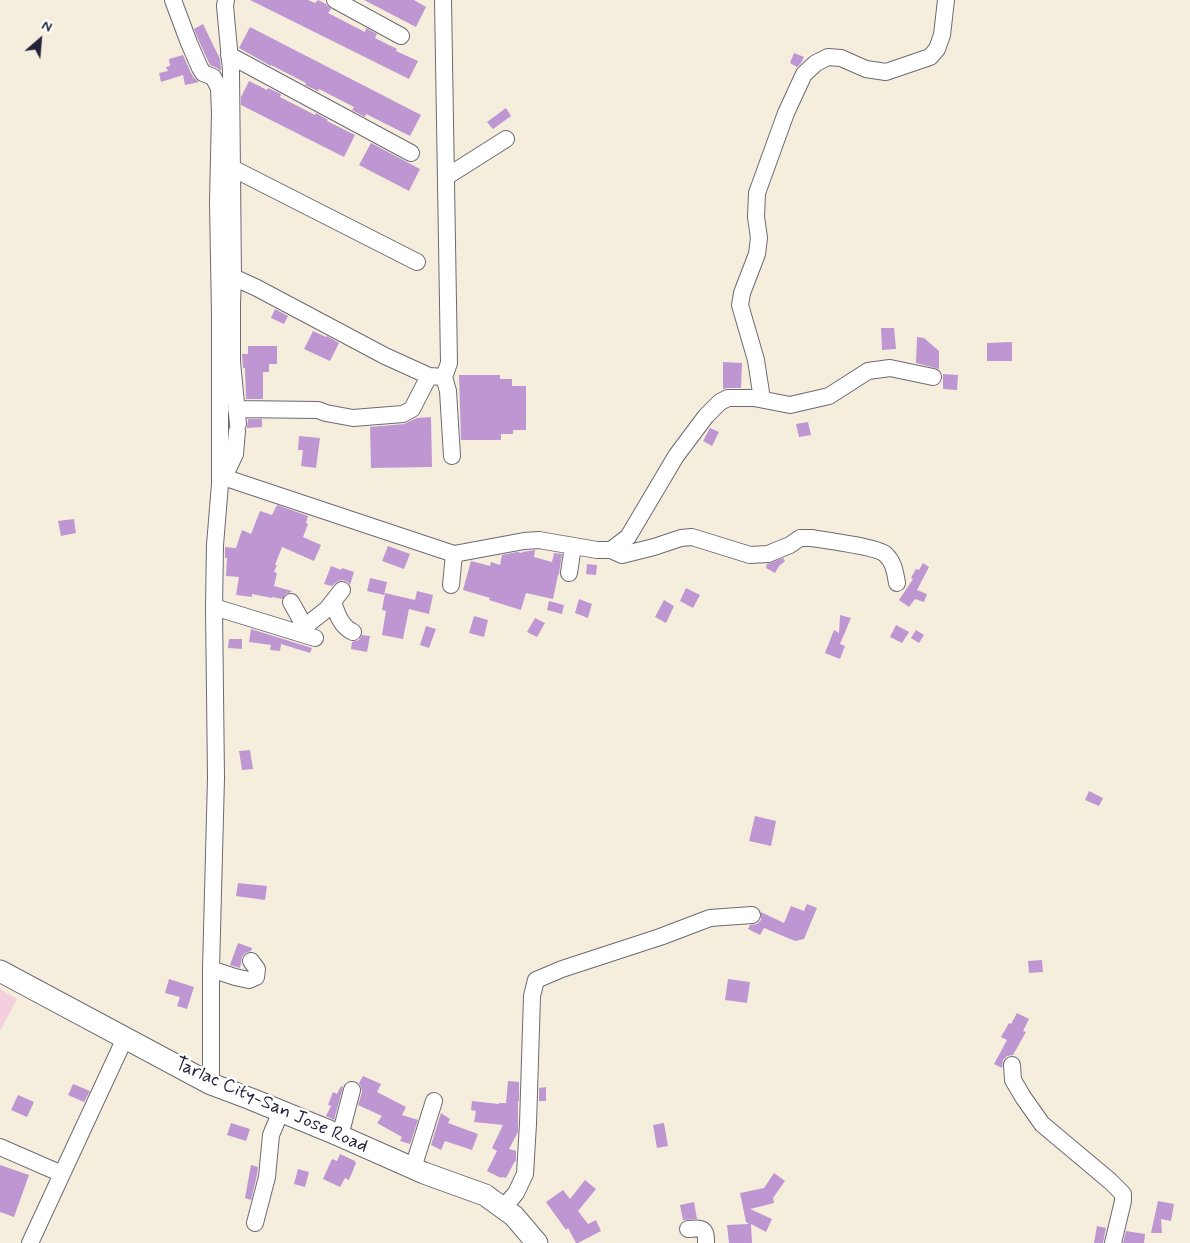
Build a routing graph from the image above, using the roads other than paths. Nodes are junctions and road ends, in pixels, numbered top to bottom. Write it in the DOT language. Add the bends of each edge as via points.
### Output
graph roads {
  1 [pos="173,0"];
  2 [pos="226,0"];
  3 [pos="335,0"];
  4 [pos="442,0"];
  5 [pos="946,0"];
  6 [pos="401,36"];
  7 [pos="229,55"];
  8 [pos="506,139"];
  9 [pos="411,153"];
  10 [pos="232,168"];
  11 [pos="446,177"];
  12 [pos="417,262"];
  13 [pos="233,277"];
  14 [pos="436,376"];
  15 [pos="933,377"];
  16 [pos="762,399"];
  17 [pos="237,421"];
  18 [pos="452,456"];
  19 [pos="222,476"];
  20 [pos="573,546"];
  21 [pos="610,550"];
  22 [pos="454,554"];
  23 [pos="569,573"];
  24 [pos="897,583"];
  25 [pos="451,585"];
  26 [pos="291,602"];
  27 [pos="214,607"];
  28 [pos="306,632"];
  29 [pos="353,632"];
  30 [pos="752,915"];
  31 [pos="251,961"];
  32 [pos="212,969"];
  33 [pos="0,971"];
  34 [pos="125,1038"];
  35 [pos="1012,1065"];
  36 [pos="211,1084"];
  37 [pos="352,1090"];
  38 [pos="434,1101"];
  39 [pos="281,1111"];
  40 [pos="340,1136"];
  41 [pos="0,1147"];
  42 [pos="413,1168"];
  43 [pos="62,1174"];
  44 [pos="503,1208"];
  45 [pos="255,1223"];
  46 [pos="688,1229"];
  47 [pos="30,1243"];
  48 [pos="537,1243"];
  49 [pos="706,1243"];
  50 [pos="1112,1243"];
  1 -- 19 [label="street" via="200,68 213,77 219,88"];
  2 -- 7 [label="street"];
  3 -- 6 [label="street"];
  4 -- 11 [label="street"];
  5 -- 16 [label="street" via="942,35 930,57 886,72 828,57 804,74 789,105 757,193 758,254 740,305 756,360"];
  7 -- 9 [label="street"];
  7 -- 10 [label="street" via="232,71"];
  8 -- 11 [label="street"];
  10 -- 12 [label="street"];
  10 -- 13 [label="street"];
  11 -- 14 [label="street" via="449,363"];
  13 -- 14 [label="street" via="385,356"];
  13 -- 17 [label="street" via="232,362"];
  14 -- 17 [label="street" via="412,409 403,414 353,418 318,410"];
  14 -- 18 [label="street" via="448,391"];
  15 -- 16 [label="street" via="890,368 868,371 829,396 790,405"];
  16 -- 21 [label="street" via="728,398 720,402 676,456 628,537"];
  17 -- 19 [label="street" via="235,454"];
  19 -- 22 [label="street"];
  19 -- 27 [label="street"];
  20 -- 21 [label="street"];
  20 -- 22 [label="street" via="539,540 524,541"];
  20 -- 23 [label="street"];
  21 -- 24 [label="street" via="622,555 692,537 750,555 768,554 800,538 810,538 884,553 893,565"];
  22 -- 25 [label="street"];
  26 -- 28 [label="street"];
  27 -- 28 [label="street"];
  27 -- 32 [label="street" via="216,778"];
  28 -- 29 [label="street" via="337,596 338,617"];
  30 -- 44 [label="street" via="710,918 536,980 532,996 524,1174 516,1193"];
  31 -- 32 [label="street" via="257,969 256,977 249,980"];
  32 -- 36 [label="street"];
  33 -- 34 [label="main road, Tarlac City-San Jose Road"];
  34 -- 36 [label="main road, Tarlac City-San Jose Road"];
  34 -- 43 [label="street"];
  35 -- 50 [label="street" via="1012,1080 1042,1124 1123,1194"];
  36 -- 39 [label="main road, Tarlac City-San Jose Road"];
  37 -- 40 [label="street"];
  38 -- 42 [label="street"];
  39 -- 40 [label="main road, Tarlac City-San Jose Road"];
  39 -- 45 [label="street" via="271,1135 267,1177"];
  40 -- 42 [label="main road, Tarlac City-San Jose Road"];
  41 -- 43 [label="street"];
  42 -- 44 [label="main road, Tarlac City-San Jose Road" via="485,1195"];
  43 -- 47 [label="street"];
  44 -- 48 [label="main road, Tarlac City-San Jose Road"];
  46 -- 49 [label="street" via="705,1231"];
}
